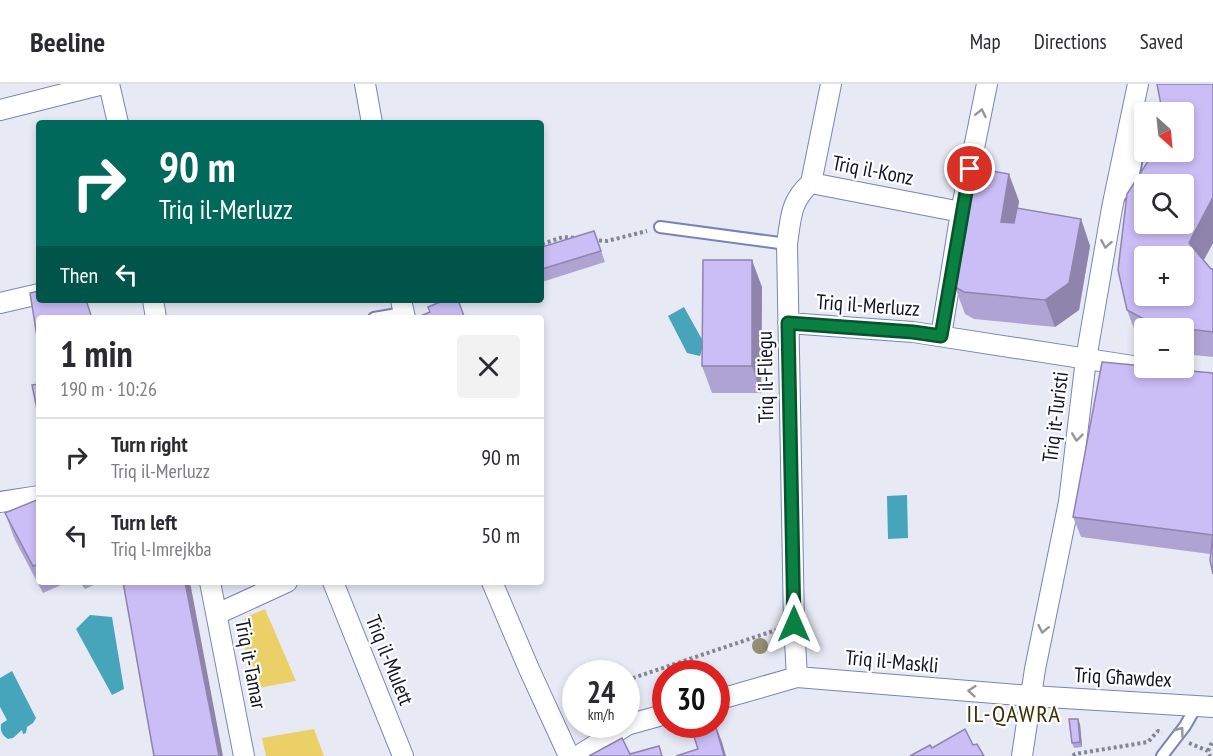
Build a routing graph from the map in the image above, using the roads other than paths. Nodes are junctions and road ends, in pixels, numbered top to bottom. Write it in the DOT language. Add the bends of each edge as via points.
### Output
graph roads {
  1 [pos="103,84"];
  2 [pos="109,84"];
  3 [pos="364,84"];
  4 [pos="831,84"];
  5 [pos="987,84"];
  6 [pos="1138,84"];
  7 [pos="0,110"];
  8 [pos="117,120"];
  9 [pos="369,120"];
  10 [pos="811,183"];
  11 [pos="961,212"];
  12 [pos="660,227"];
  13 [pos="787,244"];
  14 [pos="36,295"];
  15 [pos="0,303"];
  16 [pos="403,310"];
  17 [pos="385,315"];
  18 [pos="788,323"];
  19 [pos="941,336"];
  20 [pos="1086,359"];
  21 [pos="1134,366"];
  22 [pos="36,496"];
  23 [pos="0,502"];
  24 [pos="211,585"];
  25 [pos="280,585"];
  26 [pos="334,585"];
  27 [pos="493,585"];
  28 [pos="217,614"];
  29 [pos="797,677"];
  30 [pos="730,696"];
  31 [pos="1031,696"];
  32 [pos="1205,706"];
  33 [pos="652,718"];
  34 [pos="244,756"];
  35 [pos="403,756"];
  36 [pos="569,756"];
  37 [pos="578,756"];
  38 [pos="1022,756"];
  39 [pos="1161,756"];
  1 -- 7 [label="street"];
  2 -- 8 [label="street"];
  3 -- 9 [label="street"];
  4 -- 10 [label="street, Triq il-Fliegu"];
  11 -- 5 [label="street, one-way"];
  6 -- 20 [label="street, Triq it-Turisti, one-way"];
  10 -- 11 [label="street, Triq il-Konz"];
  10 -- 13 [label="street, Triq il-Fliegu" via="792,208"];
  11 -- 19 [label="street"];
  12 -- 13 [label="lane"];
  13 -- 18 [label="street, Triq il-Fliegu"];
  14 -- 15 [label="street"];
  16 -- 17 [label="lane"];
  18 -- 19 [label="street, Triq il-Merluzz"];
  18 -- 29 [label="street, Triq il-Fliegu"];
  19 -- 20 [label="street, Triq il-Merluzz"];
  20 -- 21 [label="street, Triq il-Merluzz"];
  20 -- 31 [label="street, Triq it-Turisti, one-way" via="1069,502"];
  22 -- 23 [label="street"];
  24 -- 28 [label="street, Triq it-Tamar"];
  25 -- 28 [label="street"];
  26 -- 35 [label="street, Triq il-Mulett"];
  27 -- 36 [label="street"];
  28 -- 34 [label="street, Triq it-Tamar"];
  29 -- 30 [label="street, Triq il-Maskli"];
  31 -- 29 [label="street, Triq il-Maskli, one-way"];
  31 -- 32 [label="street, Triq Għawdex"];
  31 -- 38 [label="street, Triq it-Turisti"];
  39 -- 32 [label="lane, one-way"];
  33 -- 37 [label="street" via="627,725"];
}
